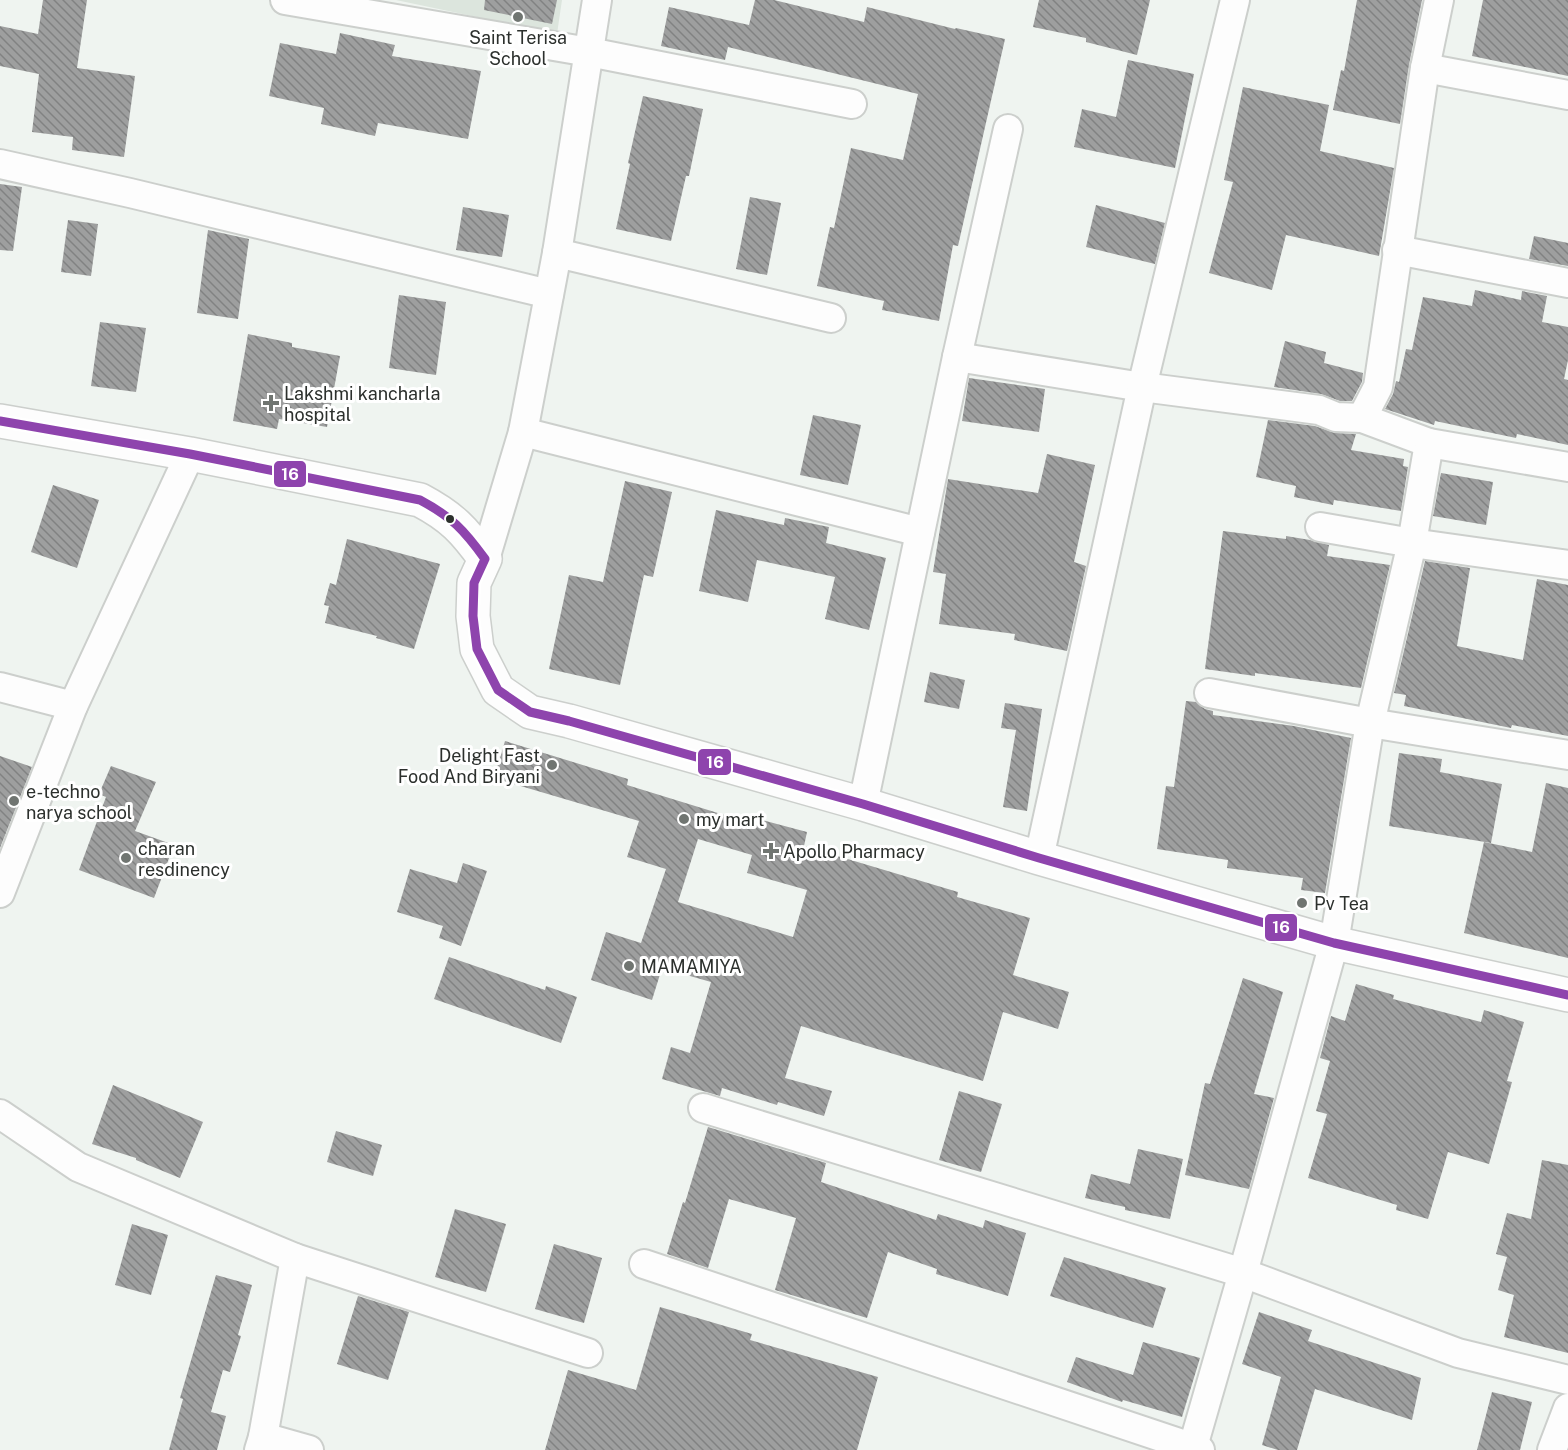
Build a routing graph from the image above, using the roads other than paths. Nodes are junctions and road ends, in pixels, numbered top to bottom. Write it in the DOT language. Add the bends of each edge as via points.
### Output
graph roads {
  1 [pos="597,0"];
  2 [pos="1235,0"];
  3 [pos="1439,0"];
  4 [pos="291,1"];
  5 [pos="589,52"];
  6 [pos="1425,68"];
  7 [pos="1568,95"];
  8 [pos="852,104"];
  9 [pos="1008,129"];
  10 [pos="0,164"];
  11 [pos="1398,250"];
  12 [pos="557,253"];
  13 [pos="1568,283"];
  14 [pos="549,294"];
  15 [pos="831,318"];
  16 [pos="957,357"];
  17 [pos="1142,387"];
  18 [pos="1362,417"];
  19 [pos="0,421"];
  20 [pos="523,432"];
  21 [pos="1429,443"];
  22 [pos="190,454"];
  23 [pos="1568,467"];
  24 [pos="1320,527"];
  25 [pos="920,532"];
  26 [pos="1412,543"];
  27 [pos="485,559"];
  28 [pos="1568,565"];
  29 [pos="0,687"];
  30 [pos="1209,693"];
  31 [pos="73,706"];
  32 [pos="1370,723"];
  33 [pos="1568,755"];
  34 [pos="863,804"];
  35 [pos="1039,858"];
  36 [pos="0,893"];
  37 [pos="1334,943"];
  38 [pos="1568,994"];
  39 [pos="703,1108"];
  40 [pos="0,1114"];
  41 [pos="295,1258"];
  42 [pos="644,1264"];
  43 [pos="1243,1273"];
  44 [pos="588,1353"];
  45 [pos="1568,1380"];
  46 [pos="1568,1408"];
  47 [pos="261,1443"];
  48 [pos="1195,1449"];
  49 [pos="309,1450"];
  50 [pos="1552,1450"];
  1 -- 5 [label="street"];
  2 -- 17 [label="street"];
  3 -- 6 [label="street"];
  4 -- 5 [label="street"];
  5 -- 8 [label="street"];
  5 -- 12 [label="street"];
  6 -- 7 [label="street"];
  6 -- 11 [label="street"];
  9 -- 16 [label="street"];
  10 -- 14 [label="street"];
  11 -- 13 [label="street"];
  11 -- 18 [label="street" via="1378,387"];
  12 -- 14 [label="street"];
  12 -- 15 [label="street"];
  14 -- 20 [label="street"];
  16 -- 17 [label="street"];
  16 -- 25 [label="street"];
  17 -- 18 [label="street" via="1319,410 1336,417"];
  17 -- 35 [label="street"];
  18 -- 21 [label="street"];
  19 -- 22 [label="main road"];
  20 -- 25 [label="street"];
  20 -- 27 [label="street"];
  21 -- 23 [label="street"];
  21 -- 26 [label="street"];
  22 -- 27 [label="main road" via="420,500 464,530"];
  22 -- 31 [label="street"];
  24 -- 26 [label="street"];
  25 -- 34 [label="street"];
  26 -- 28 [label="street"];
  26 -- 32 [label="street"];
  27 -- 34 [label="main road" via="474,583 477,649 498,690 530,712"];
  29 -- 31 [label="street"];
  30 -- 32 [label="street"];
  31 -- 36 [label="street"];
  32 -- 33 [label="street"];
  32 -- 37 [label="street"];
  34 -- 35 [label="main road"];
  35 -- 37 [label="main road"];
  37 -- 38 [label="main road"];
  37 -- 43 [label="street"];
  39 -- 43 [label="street"];
  40 -- 41 [label="street" via="78,1167"];
  41 -- 44 [label="street"];
  41 -- 47 [label="street"];
  42 -- 48 [label="street"];
  43 -- 45 [label="street" via="1458,1353"];
  43 -- 48 [label="street"];
  46 -- 50 [label="street"];
  47 -- 49 [label="street"];
}
